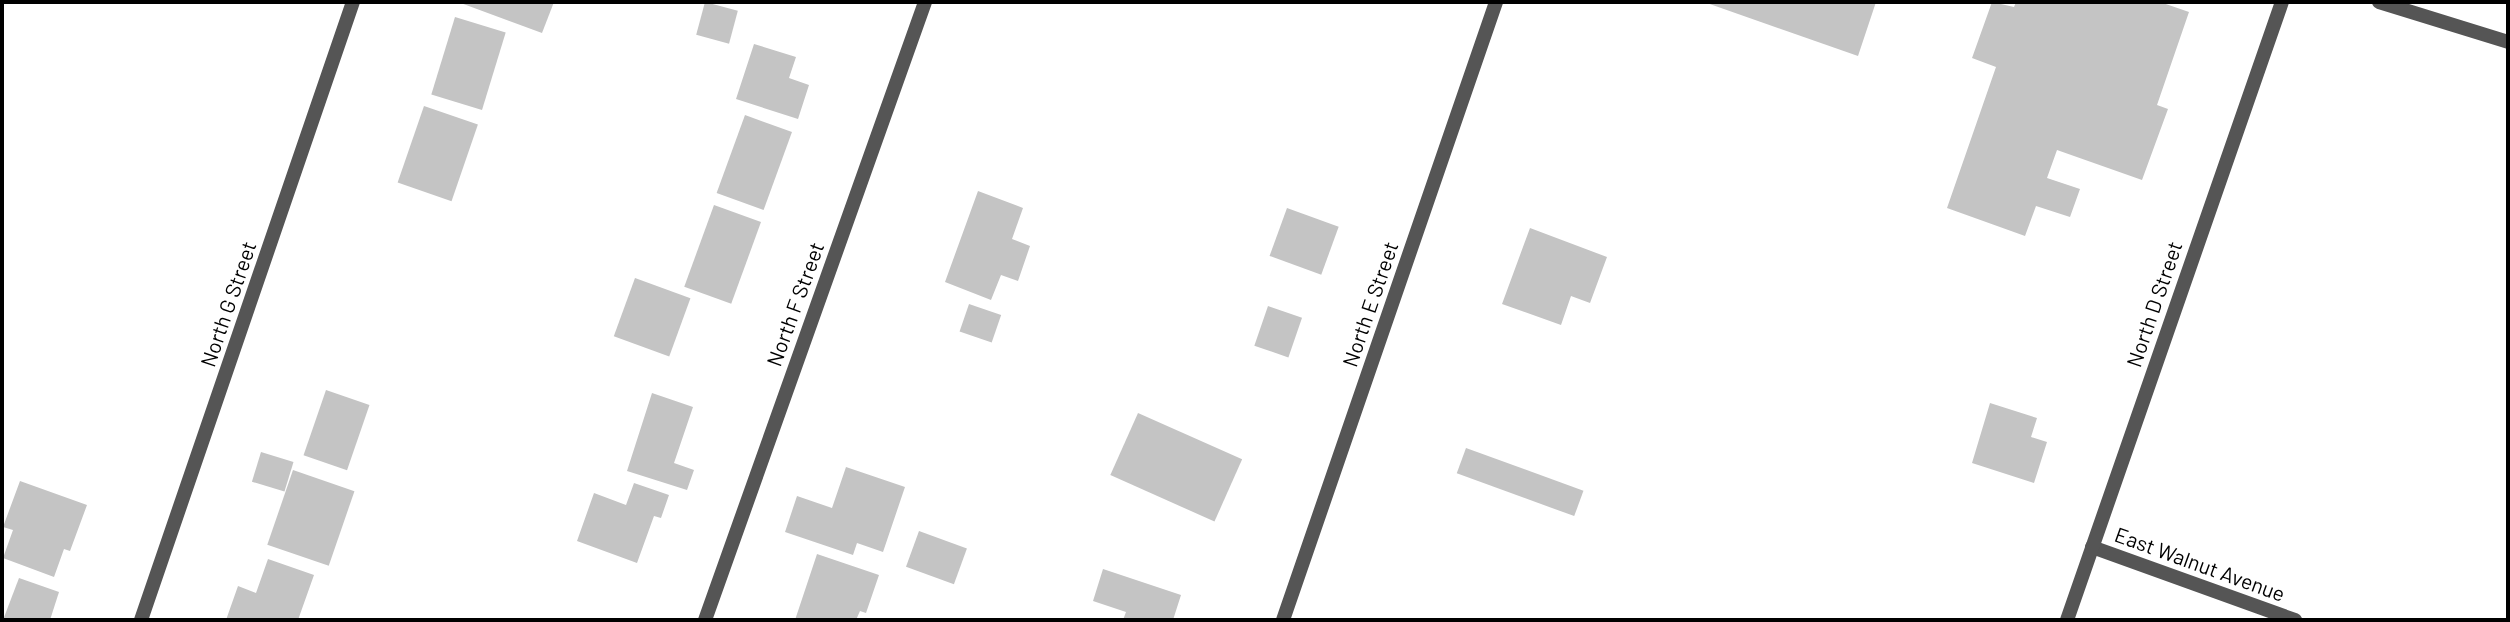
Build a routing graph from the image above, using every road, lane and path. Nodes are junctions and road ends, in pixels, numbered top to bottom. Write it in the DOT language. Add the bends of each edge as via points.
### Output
graph roads {
  1 [pos="353,2"];
  2 [pos="925,2"];
  3 [pos="1496,2"];
  4 [pos="2282,2"];
  5 [pos="2379,2"];
  6 [pos="2508,42"];
  7 [pos="2092,547"];
  8 [pos="141,620"];
  9 [pos="705,620"];
  10 [pos="1283,620"];
  11 [pos="2067,620"];
  12 [pos="2295,620"];
  1 -- 8 [label="street, North G Street"];
  2 -- 9 [label="street, North F Street"];
  3 -- 10 [label="street, North E Street"];
  4 -- 7 [label="street, North D Street"];
  5 -- 6 [label="street"];
  7 -- 11 [label="street, North D Street"];
  7 -- 12 [label="street, East Walnut Avenue"];
}
